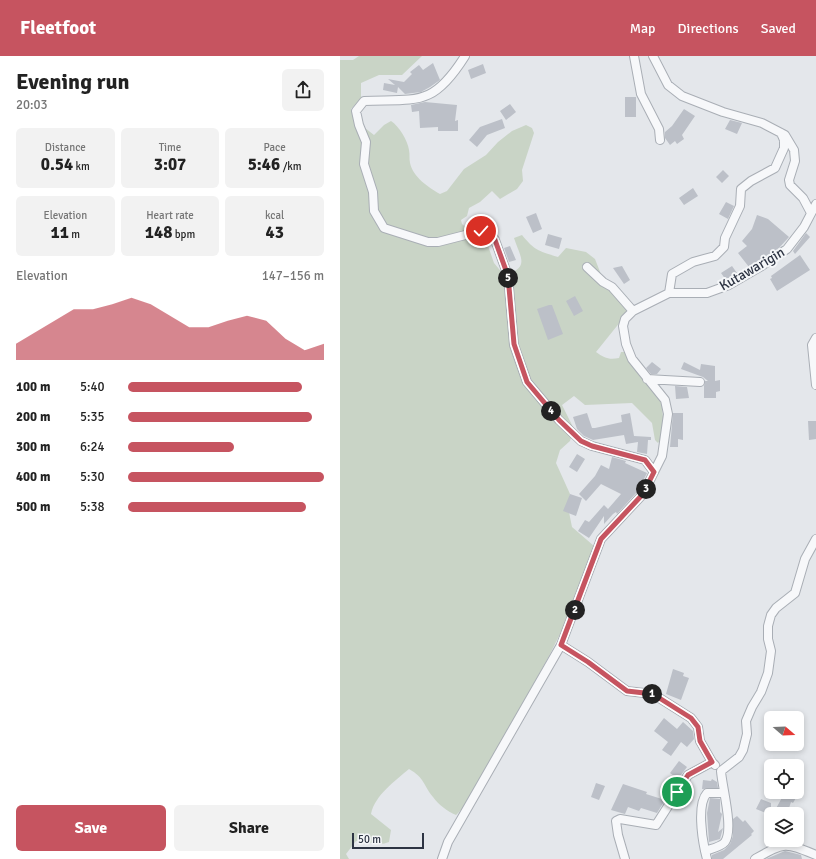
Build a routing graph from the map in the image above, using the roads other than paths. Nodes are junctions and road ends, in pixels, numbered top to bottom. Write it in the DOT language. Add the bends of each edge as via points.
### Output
graph roads {
  1 [pos="465,56"];
  2 [pos="634,56"];
  3 [pos="653,56"];
  4 [pos="780,131"];
  5 [pos="660,140"];
  6 [pos="816,204"];
  7 [pos="811,213"];
  8 [pos="587,267"];
  9 [pos="669,293"];
  10 [pos="633,311"];
  11 [pos="816,338"];
  12 [pos="647,380"];
  13 [pos="700,382"];
  14 [pos="816,385"];
  15 [pos="654,472"];
  16 [pos="816,539"];
  17 [pos="561,645"];
  18 [pos="712,762"];
  19 [pos="721,771"];
  20 [pos="724,793"];
  21 [pos="705,851"];
  22 [pos="816,855"];
  23 [pos="442,859"];
  24 [pos="625,859"];
  25 [pos="707,859"];
  26 [pos="755,859"];
  1 -- 15 [label="street" via="443,86 428,96 416,100 364,101 356,111 358,125 366,142 364,164 373,192 374,211 384,228 428,242 438,242 481,231 490,234 495,240 508,276 514,344 527,382 559,420 581,441 645,460"];
  2 -- 5 [label="street" via="641,94 658,129"];
  3 -- 4 [label="street" via="668,85 682,96"];
  4 -- 7 [label="street" via="794,150 795,161 790,185"];
  4 -- 9 [label="street" via="785,142 778,162 774,170 741,188 740,206 725,238 724,247 715,256 693,262 672,274"];
  6 -- 7 [label="street, Kutawarigin"];
  7 -- 9 [label="street, Kutawarigin" via="787,250 729,285 707,293"];
  8 -- 10 [label="street" via="612,287"];
  9 -- 10 [label="street, Kutawarigin"];
  10 -- 12 [label="street" via="625,319 623,326 626,344 632,359"];
  11 -- 14 [label="street" via="812,345"];
  12 -- 13 [label="street"];
  12 -- 15 [label="street" via="659,390 665,400 668,414 662,456"];
  15 -- 17 [label="street" via="643,494 601,539"];
  16 -- 19 [label="street" via="805,559 795,593 771,615 768,626 771,651 768,673 746,722 747,734 743,750 735,761"];
  17 -- 18 [label="street" via="627,691 653,694 691,718 698,727 700,741"];
  17 -- 23 [label="street" via="448,842"];
  18 -- 19 [label="street"];
  18 -- 24 [label="street" via="688,775 656,825 620,819 616,821"];
  19 -- 20 [label="street"];
  20 -- 21 [label="street" via="728,821 726,838 722,844"];
  20 -- 21 [label="street" via="707,793 703,800 702,832"];
  21 -- 25 [label="street"];
  22 -- 26 [label="street" via="788,844"];
}
